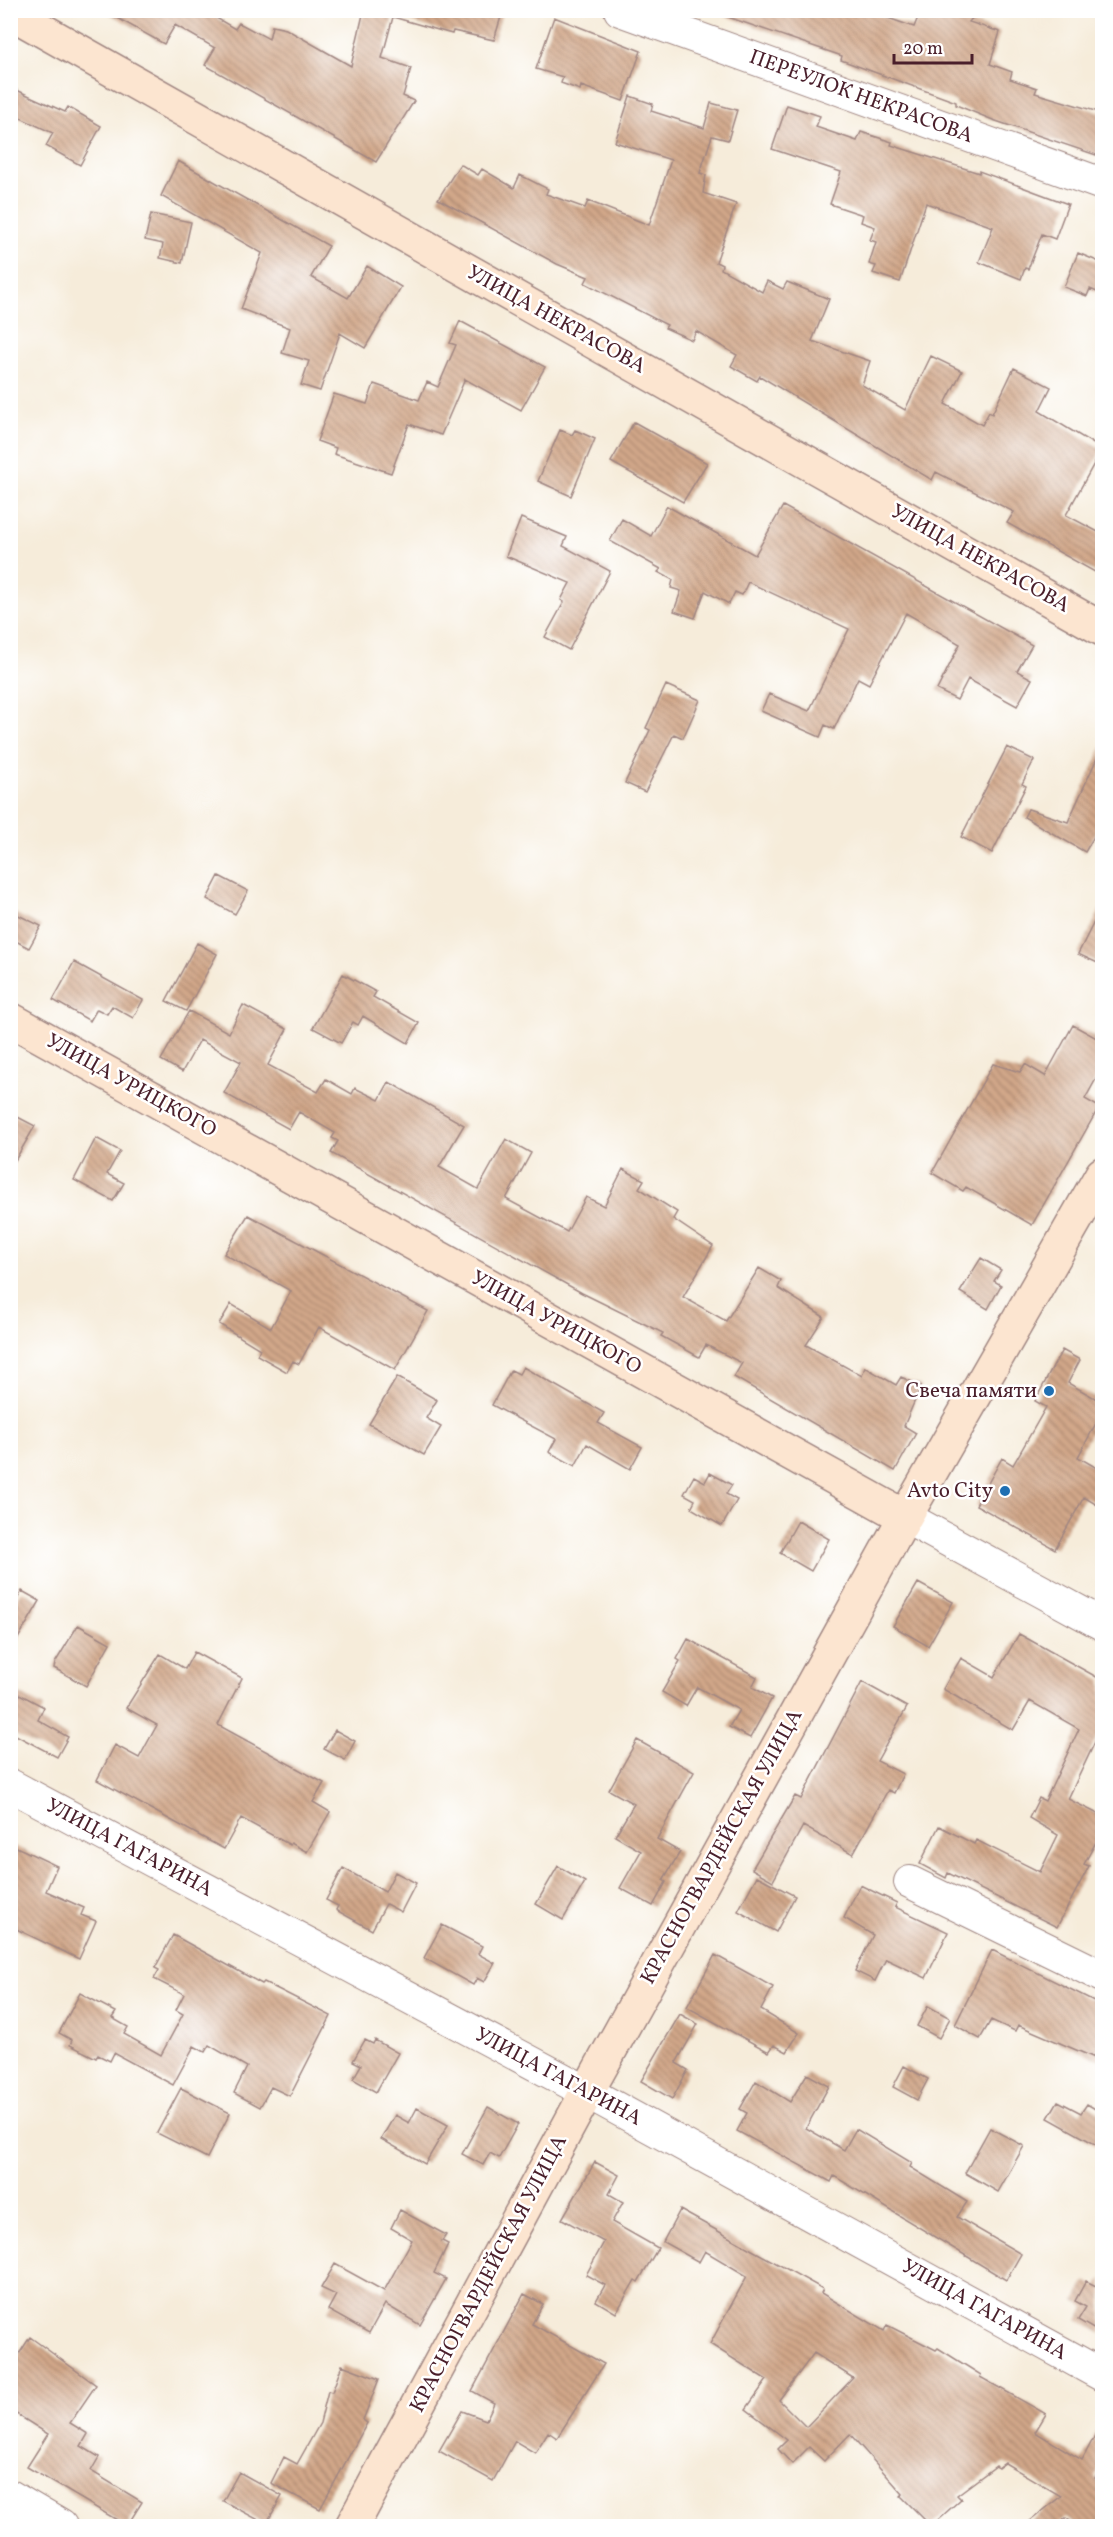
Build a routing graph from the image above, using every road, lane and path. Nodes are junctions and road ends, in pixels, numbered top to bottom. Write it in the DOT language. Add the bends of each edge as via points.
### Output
graph roads {
  1 [pos="620,10"];
  2 [pos="10,12"];
  3 [pos="1102,184"];
  4 [pos="1102,629"];
  5 [pos="10,1019"];
  6 [pos="1102,1174"];
  7 [pos="905,1517"];
  8 [pos="1102,1624"];
  9 [pos="10,1785"];
  10 [pos="910,1882"];
  11 [pos="1102,1976"];
  12 [pos="587,2092"];
  13 [pos="1102,2375"];
  14 [pos="10,2496"];
  15 [pos="61,2526"];
  16 [pos="352,2526"];
  1 -- 3 [label="street, ПЕРЕУЛОК НЕКРАСОВА"];
  2 -- 4 [label="street, УЛИЦА НЕКРАСОВА"];
  5 -- 7 [label="street, УЛИЦА УРИЦКОГО"];
  6 -- 7 [label="street, КРАСНОГВАРДЕЙСКАЯ УЛИЦА"];
  7 -- 8 [label="street, УЛИЦА УРИЦКОГО"];
  7 -- 12 [label="street, КРАСНОГВАРДЕЙСКАЯ УЛИЦА"];
  9 -- 12 [label="street, УЛИЦА ГАГАРИНА"];
  10 -- 11 [label="street"];
  12 -- 13 [label="street, УЛИЦА ГАГАРИНА"];
  12 -- 16 [label="street, КРАСНОГВАРДЕЙСКАЯ УЛИЦА"];
  14 -- 15 [label="street"];
}
